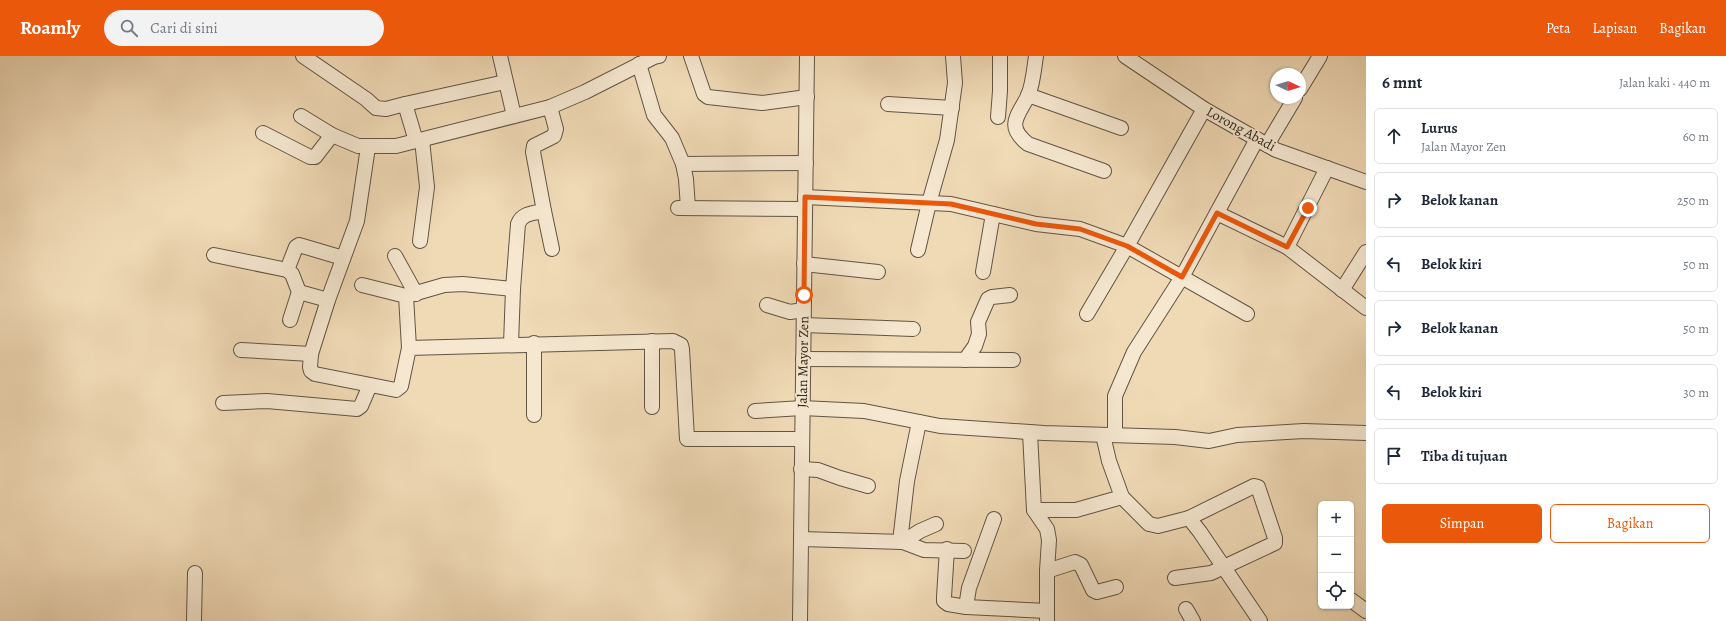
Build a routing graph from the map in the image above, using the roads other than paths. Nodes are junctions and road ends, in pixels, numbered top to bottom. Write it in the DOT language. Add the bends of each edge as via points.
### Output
graph roads {
  1 [pos="303,56"];
  2 [pos="500,56"];
  3 [pos="656,56"];
  4 [pos="691,56"];
  5 [pos="807,56"];
  6 [pos="953,56"];
  7 [pos="1000,56"];
  8 [pos="1036,56"];
  9 [pos="1125,56"];
  10 [pos="1320,56"];
  11 [pos="639,64"];
  12 [pos="1306,79"];
  13 [pos="505,82"];
  14 [pos="1028,95"];
  15 [pos="807,97"];
  16 [pos="404,104"];
  17 [pos="888,104"];
  18 [pos="1290,104"];
  19 [pos="550,107"];
  20 [pos="952,108"];
  21 [pos="1204,109"];
  22 [pos="301,116"];
  23 [pos="514,116"];
  24 [pos="998,117"];
  25 [pos="1121,128"];
  26 [pos="262,133"];
  27 [pos="332,135"];
  28 [pos="419,141"];
  29 [pos="1262,142"];
  30 [pos="368,147"];
  31 [pos="806,163"];
  32 [pos="683,164"];
  33 [pos="1326,168"];
  34 [pos="1104,171"];
  35 [pos="1366,182"];
  36 [pos="805,203"];
  37 [pos="929,203"];
  38 [pos="544,211"];
  39 [pos="1217,213"];
  40 [pos="993,214"];
  41 [pos="420,241"];
  42 [pos="1127,246"];
  43 [pos="1287,247"];
  44 [pos="552,249"];
  45 [pos="918,250"];
  46 [pos="1366,252"];
  47 [pos="214,255"];
  48 [pos="394,256"];
  49 [pos="343,258"];
  50 [pos="804,264"];
  51 [pos="287,270"];
  52 [pos="878,272"];
  53 [pos="983,272"];
  54 [pos="1182,277"];
  55 [pos="362,285"];
  56 [pos="512,289"];
  57 [pos="1342,290"];
  58 [pos="299,292"];
  59 [pos="411,295"];
  60 [pos="1010,295"];
  61 [pos="328,300"];
  62 [pos="767,305"];
  63 [pos="1366,308"];
  64 [pos="804,310"];
  65 [pos="1087,314"];
  66 [pos="1247,314"];
  67 [pos="290,320"];
  68 [pos="804,325"];
  69 [pos="913,329"];
  70 [pos="652,341"];
  71 [pos="511,344"];
  72 [pos="534,344"];
  73 [pos="409,348"];
  74 [pos="241,350"];
  75 [pos="311,354"];
  76 [pos="803,359"];
  77 [pos="965,360"];
  78 [pos="1013,360"];
  79 [pos="370,385"];
  80 [pos="223,403"];
  81 [pos="652,407"];
  82 [pos="802,408"];
  83 [pos="755,411"];
  84 [pos="534,415"];
  85 [pos="919,422"];
  86 [pos="1030,432"];
  87 [pos="1366,433"];
  88 [pos="1109,435"];
  89 [pos="802,439"];
  90 [pos="801,469"];
  91 [pos="868,486"];
  92 [pos="1122,496"];
  93 [pos="1034,510"];
  94 [pos="1189,518"];
  95 [pos="994,520"];
  96 [pos="936,524"];
  97 [pos="801,539"];
  98 [pos="901,542"];
  99 [pos="947,549"];
  100 [pos="964,551"];
  101 [pos="1225,568"];
  102 [pos="1047,571"];
  103 [pos="196,573"];
  104 [pos="1175,578"];
  105 [pos="1116,587"];
  106 [pos="1354,602"];
  107 [pos="966,608"];
  108 [pos="1366,611"];
  109 [pos="1047,616"];
  110 [pos="194,621"];
  111 [pos="800,621"];
  112 [pos="1260,621"];
  1 -- 16 [label="street" via="376,108 386,109"];
  2 -- 13 [label="street"];
  3 -- 11 [label="street"];
  4 -- 15 [label="street" via="704,94 708,97 762,104"];
  5 -- 15 [label="street, Jalan Mayor Zen"];
  6 -- 20 [label="street" via="955,83"];
  7 -- 24 [label="street"];
  8 -- 14 [label="street"];
  9 -- 21 [label="street, Lorong Abadi"];
  10 -- 12 [label="street"];
  11 -- 19 [label="street"];
  11 -- 32 [label="street" via="654,115 672,138"];
  13 -- 16 [label="street"];
  13 -- 23 [label="street"];
  14 -- 25 [label="street"];
  14 -- 34 [label="street" via="1017,114 1015,128 1019,137 1028,144"];
  15 -- 31 [label="street, Jalan Mayor Zen"];
  16 -- 28 [label="street"];
  17 -- 20 [label="street"];
  18 -- 29 [label="street"];
  19 -- 23 [label="street"];
  19 -- 38 [label="street" via="556,129 554,136 534,146 533,152"];
  20 -- 37 [label="street" via="947,140"];
  21 -- 29 [label="street, Lorong Abadi"];
  21 -- 42 [label="street"];
  22 -- 27 [label="street"];
  23 -- 28 [label="street"];
  26 -- 27 [label="street" via="310,157 314,157"];
  27 -- 30 [label="street" via="358,146"];
  28 -- 30 [label="street" via="396,146"];
  28 -- 41 [label="street" via="427,187"];
  29 -- 33 [label="street, Lorong Abadi" via="1276,150"];
  29 -- 39 [label="street"];
  30 -- 49 [label="street" via="357,221"];
  31 -- 32 [label="street"];
  31 -- 36 [label="street, Jalan Mayor Zen"];
  32 -- 36 [label="street" via="686,179 683,208"];
  33 -- 35 [label="street, Lorong Abadi"];
  33 -- 43 [label="street"];
  36 -- 37 [label="street"];
  36 -- 50 [label="street, Jalan Mayor Zen"];
  37 -- 40 [label="street" via="951,204"];
  37 -- 45 [label="street"];
  38 -- 44 [label="street"];
  38 -- 56 [label="street" via="520,218"];
  39 -- 43 [label="street"];
  39 -- 54 [label="street"];
  40 -- 42 [label="street" via="1036,224 1080,229"];
  40 -- 53 [label="street"];
  42 -- 54 [label="street"];
  42 -- 65 [label="street"];
  43 -- 57 [label="street"];
  46 -- 57 [label="street"];
  47 -- 51 [label="street"];
  48 -- 59 [label="street"];
  49 -- 51 [label="street" via="299,245"];
  49 -- 61 [label="street"];
  50 -- 52 [label="street"];
  50 -- 64 [label="street, Jalan Mayor Zen"];
  51 -- 58 [label="street" via="292,274"];
  54 -- 66 [label="street"];
  54 -- 88 [label="street" via="1134,352 1115,396"];
  55 -- 59 [label="street"];
  56 -- 59 [label="street" via="463,284 444,285"];
  56 -- 71 [label="street"];
  57 -- 63 [label="street"];
  58 -- 61 [label="street"];
  58 -- 67 [label="street"];
  59 -- 73 [label="street"];
  60 -- 77 [label="street" via="988,299 978,322 979,334 975,346"];
  61 -- 75 [label="street"];
  62 -- 64 [label="street" via="790,312"];
  64 -- 68 [label="street, Jalan Mayor Zen"];
  68 -- 69 [label="street"];
  68 -- 76 [label="street, Jalan Mayor Zen"];
  70 -- 72 [label="street"];
  70 -- 81 [label="street"];
  70 -- 89 [label="street" via="673,341 681,345 686,439"];
  71 -- 72 [label="street"];
  71 -- 73 [label="street"];
  72 -- 84 [label="street"];
  73 -- 79 [label="street" via="400,388 396,390"];
  74 -- 75 [label="street"];
  75 -- 79 [label="street" via="310,366 315,374"];
  76 -- 77 [label="street"];
  76 -- 82 [label="street, Jalan Mayor Zen"];
  77 -- 78 [label="street"];
  79 -- 80 [label="street" via="361,406 352,410 267,401"];
  82 -- 83 [label="street"];
  82 -- 85 [label="street" via="864,411"];
  82 -- 89 [label="street, Jalan Mayor Zen"];
  85 -- 86 [label="street" via="940,426"];
  85 -- 98 [label="street" via="907,480"];
  86 -- 88 [label="street"];
  86 -- 93 [label="street"];
  87 -- 88 [label="street" via="1304,430 1237,435 1209,441"];
  88 -- 92 [label="street" via="1109,461"];
  89 -- 90 [label="street, Jalan Mayor Zen"];
  90 -- 91 [label="street" via="818,470"];
  90 -- 97 [label="street, Jalan Mayor Zen"];
  92 -- 93 [label="street" via="1076,510"];
  92 -- 94 [label="street" via="1148,524 1158,526"];
  93 -- 102 [label="street" via="1047,529"];
  94 -- 101 [label="street"];
  94 -- 101 [label="street" via="1254,486 1258,487 1275,543"];
  95 -- 107 [label="street" via="969,588"];
  96 -- 98 [label="street"];
  97 -- 98 [label="street"];
  97 -- 111 [label="street, Jalan Mayor Zen"];
  98 -- 99 [label="street" via="924,550"];
  99 -- 100 [label="street"];
  99 -- 107 [label="street" via="944,601"];
  101 -- 104 [label="street" via="1208,574"];
  101 -- 112 [label="street"];
  102 -- 105 [label="street" via="1075,562 1081,565 1093,590 1097,592"];
  102 -- 109 [label="street"];
  103 -- 110 [label="street"];
  106 -- 108 [label="street"];
  107 -- 109 [label="street"];
}
